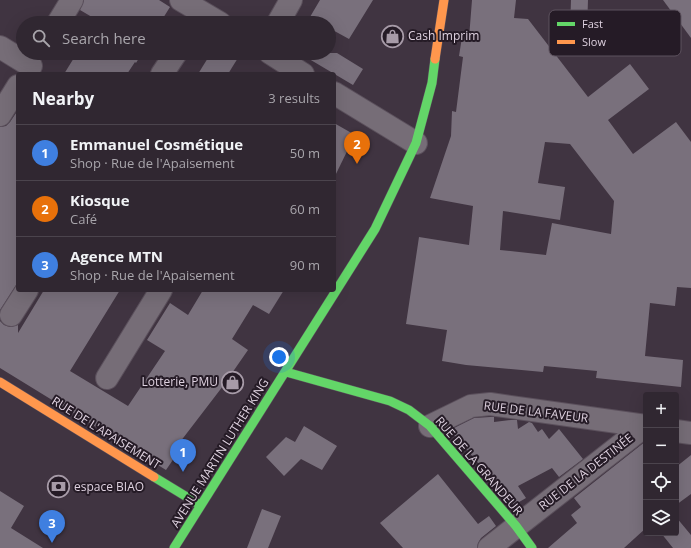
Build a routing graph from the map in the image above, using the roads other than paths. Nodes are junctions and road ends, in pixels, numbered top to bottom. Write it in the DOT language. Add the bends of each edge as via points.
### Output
graph roads {
  1 [pos="72,0"];
  2 [pos="181,0"];
  3 [pos="291,0"];
  4 [pos="444,0"];
  5 [pos="62,16"];
  6 [pos="201,16"];
  7 [pos="282,16"];
  8 [pos="0,47"];
  9 [pos="16,56"];
  10 [pos="171,60"];
  11 [pos="280,60"];
  12 [pos="163,72"];
  13 [pos="297,72"];
  14 [pos="16,89"];
  15 [pos="336,94"];
  16 [pos="0,115"];
  17 [pos="416,142"];
  18 [pos="26,292"];
  19 [pos="160,292"];
  20 [pos="336,292"];
  21 [pos="336,292"];
  22 [pos="11,315"];
  23 [pos="286,372"];
  24 [pos="107,378"];
  25 [pos="0,382"];
  26 [pos="430,426"];
  27 [pos="643,426"];
  28 [pos="643,428"];
  29 [pos="679,431"];
  30 [pos="691,433"];
  31 [pos="200,505"];
  32 [pos="516,526"];
  33 [pos="174,548"];
  34 [pos="489,548"];
  35 [pos="532,548"];
  1 -- 5 [label="street"];
  2 -- 6 [label="street"];
  3 -- 7 [label="street"];
  4 -- 17 [label="street, AVENUE MARTIN LUTHER KING" via="432,83"];
  8 -- 9 [label="street"];
  10 -- 12 [label="street"];
  11 -- 13 [label="street"];
  14 -- 16 [label="street"];
  15 -- 17 [label="street"];
  17 -- 21 [label="street, AVENUE MARTIN LUTHER KING" via="375,229"];
  18 -- 22 [label="street"];
  19 -- 24 [label="street"];
  20 -- 23 [label="street, AVENUE MARTIN LUTHER KING"];
  23 -- 26 [label="street, RUE DE LA GRANDEUR" via="390,401 409,410"];
  23 -- 31 [label="street, AVENUE MARTIN LUTHER KING"];
  25 -- 31 [label="street, RUE DE L'APAISEMENT"];
  26 -- 27 [label="street, RUE DE LA FAVEUR" via="471,406 490,404"];
  26 -- 32 [label="street, RUE DE LA GRANDEUR"];
  28 -- 32 [label="street, RUE DE LA DESTINÉE"];
  29 -- 30 [label="street"];
  31 -- 33 [label="street, AVENUE MARTIN LUTHER KING"];
  32 -- 34 [label="street, RUE DE LA DESTINÉE"];
  32 -- 35 [label="street, RUE DE LA GRANDEUR"];
}
